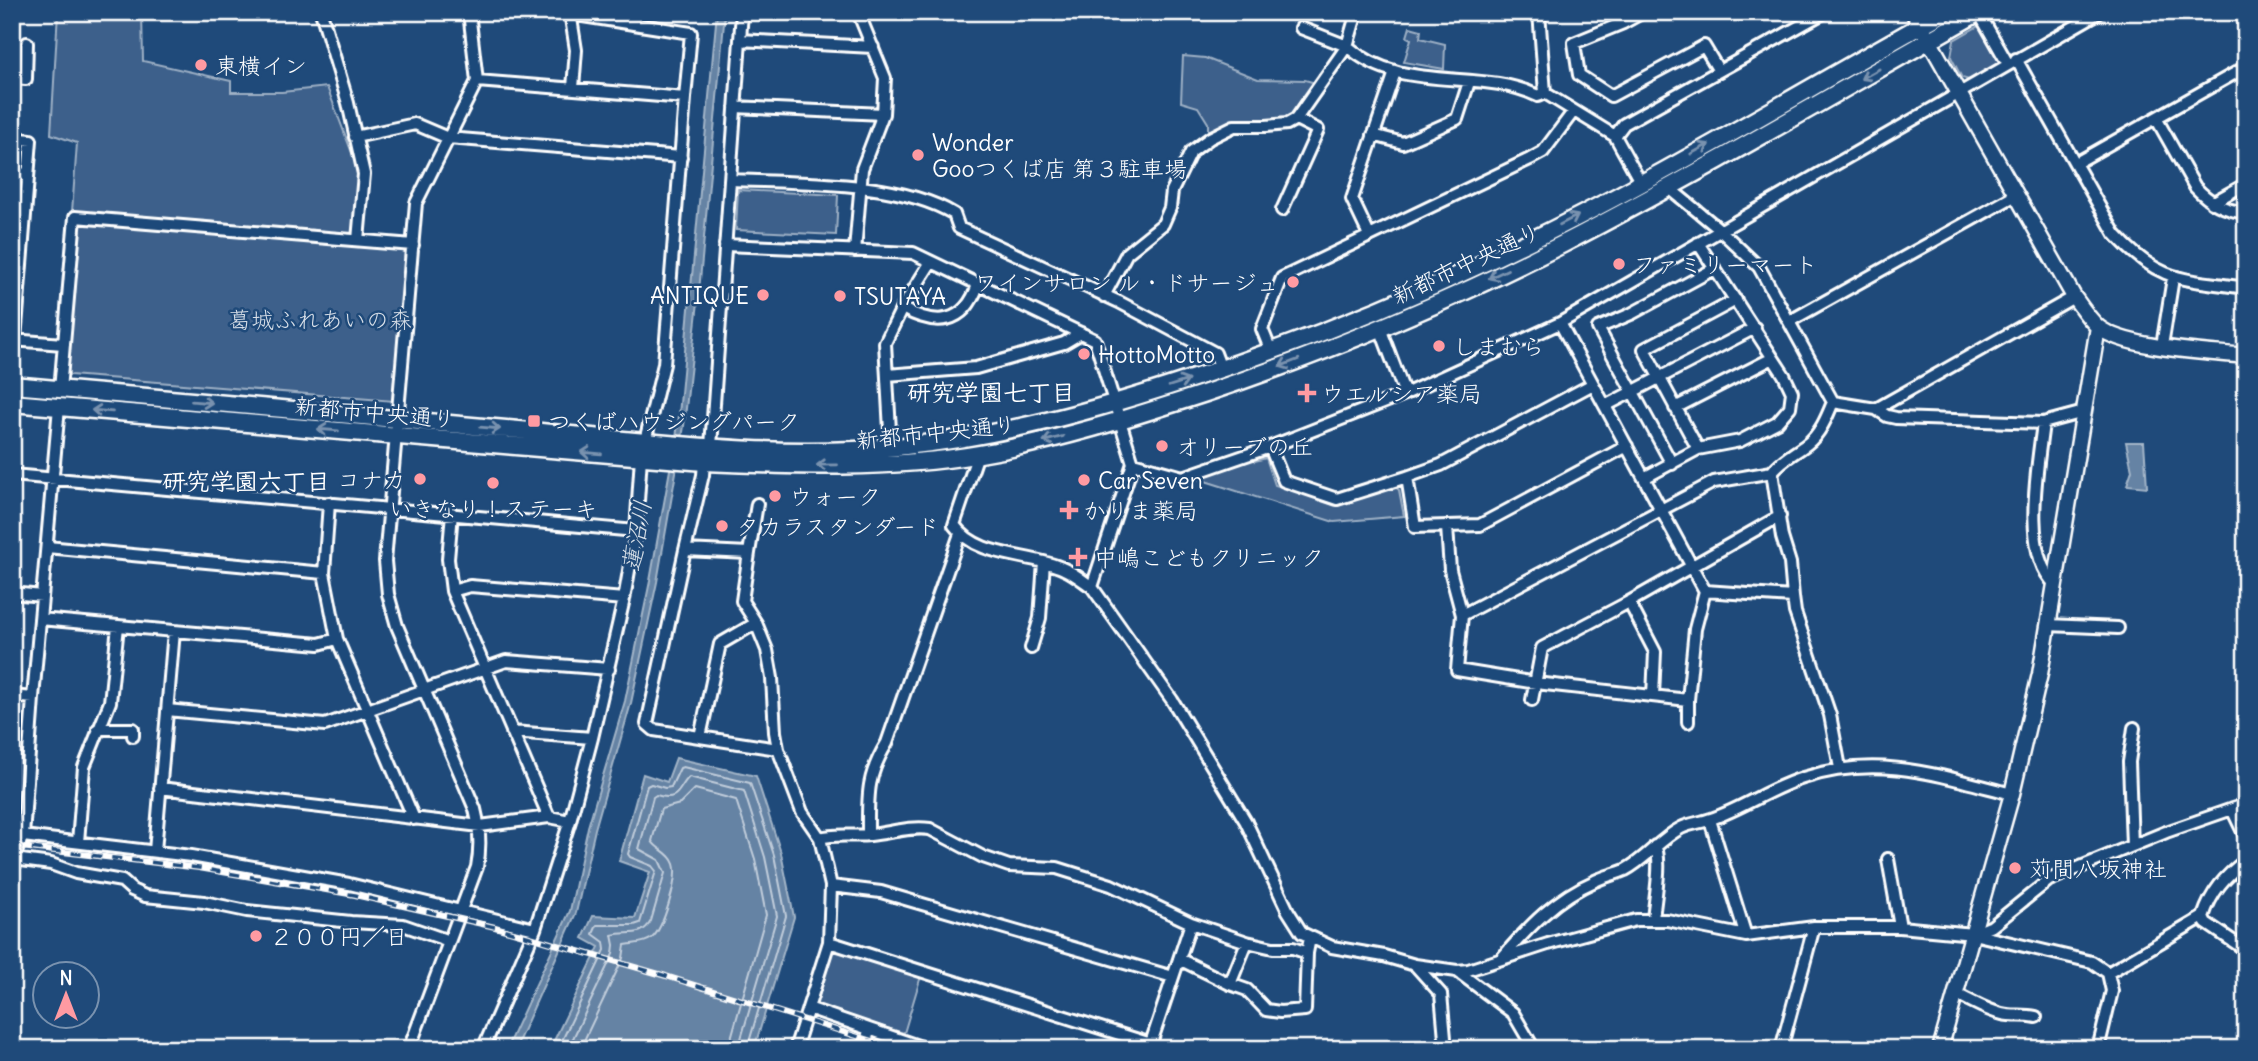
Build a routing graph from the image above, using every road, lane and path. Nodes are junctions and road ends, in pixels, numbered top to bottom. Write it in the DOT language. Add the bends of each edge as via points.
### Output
graph roads {
  1 [pos="321,12"];
  2 [pos="469,12"];
  3 [pos="742,12"];
  4 [pos="858,12"];
  5 [pos="1357,12"];
  6 [pos="1539,12"];
  7 [pos="1643,12"];
  8 [pos="1825,12"];
  9 [pos="1945,12"];
  10 [pos="2100,12"];
  11 [pos="570,13"];
  12 [pos="1981,16"];
  13 [pos="1917,19"];
  14 [pos="1301,28"];
  15 [pos="740,40"];
  16 [pos="1929,41"];
  17 [pos="27,43"];
  18 [pos="1347,46"];
  19 [pos="873,47"];
  20 [pos="2012,61"];
  21 [pos="2246,67"];
  22 [pos="1719,71"];
  23 [pos="1395,72"];
  24 [pos="12,78"];
  25 [pos="477,81"];
  26 [pos="1469,82"];
  27 [pos="573,88"];
  28 [pos="1959,92"];
  29 [pos="1545,93"];
  30 [pos="685,98"];
  31 [pos="735,107"];
  32 [pos="1573,111"];
  33 [pos="883,114"];
  34 [pos="2155,118"];
  35 [pos="1296,119"];
  36 [pos="1373,135"];
  37 [pos="1615,136"];
  38 [pos="355,137"];
  39 [pos="12,138"];
  40 [pos="448,138"];
  41 [pos="681,157"];
  42 [pos="2076,163"];
  43 [pos="12,173"];
  44 [pos="27,174"];
  45 [pos="730,180"];
  46 [pos="1641,183"];
  47 [pos="2246,184"];
  48 [pos="859,187"];
  49 [pos="1668,187"];
  50 [pos="2016,195"];
  51 [pos="2212,203"];
  52 [pos="12,205"];
  53 [pos="24,206"];
  54 [pos="1282,209"];
  55 [pos="2246,213"];
  56 [pos="1719,229"];
  57 [pos="1369,235"];
  58 [pos="17,240"];
  59 [pos="358,240"];
  60 [pos="1698,243"];
  61 [pos="413,245"];
  62 [pos="725,245"];
  63 [pos="855,251"];
  64 [pos="931,262"];
  65 [pos="1714,268"];
  66 [pos="15,273"];
  67 [pos="2173,278"];
  68 [pos="978,285"];
  69 [pos="2246,288"];
  70 [pos="1104,296"];
  71 [pos="2074,297"];
  72 [pos="1736,300"];
  73 [pos="14,307"];
  74 [pos="902,308"];
  75 [pos="1790,321"];
  76 [pos="1560,323"];
  77 [pos="2098,327"];
  78 [pos="1380,328"];
  79 [pos="1755,328"];
  80 [pos="1081,333"];
  81 [pos="14,340"];
  82 [pos="63,344"];
  83 [pos="2162,346"];
  84 [pos="1271,351"];
  85 [pos="2246,356"];
  86 [pos="1773,358"];
  87 [pos="1221,369"];
  88 [pos="887,375"];
  89 [pos="1659,378"];
  90 [pos="1593,384"];
  91 [pos="12,385"];
  92 [pos="60,390"];
  93 [pos="1632,392"];
  94 [pos="1405,394"];
  95 [pos="1833,402"];
  96 [pos="12,403"];
  97 [pos="1114,404"];
  98 [pos="1605,406"];
  99 [pos="59,407"];
  100 [pos="1675,408"];
  101 [pos="1876,409"];
  102 [pos="2084,412"];
  103 [pos="1119,422"];
  104 [pos="2043,423"];
  105 [pos="397,428"];
  106 [pos="1627,446"];
  107 [pos="1270,447"];
  108 [pos="891,448"];
  109 [pos="1698,449"];
  110 [pos="650,450"];
  111 [pos="700,453"];
  112 [pos="978,454"];
  113 [pos="1133,463"];
  114 [pos="1672,464"];
  115 [pos="1772,472"];
  116 [pos="12,475"];
  117 [pos="1407,477"];
  118 [pos="1644,478"];
  119 [pos="52,479"];
  120 [pos="329,503"];
  121 [pos="757,504"];
  122 [pos="391,509"];
  123 [pos="1661,510"];
  124 [pos="452,513"];
  125 [pos="1780,516"];
  126 [pos="1447,527"];
  127 [pos="636,531"];
  128 [pos="960,534"];
  129 [pos="47,547"];
  130 [pos="685,550"];
  131 [pos="749,553"];
  132 [pos="1044,562"];
  133 [pos="1691,565"];
  134 [pos="324,573"];
  135 [pos="2055,584"];
  136 [pos="1092,587"];
  137 [pos="453,591"];
  138 [pos="1705,592"];
  139 [pos="12,593"];
  140 [pos="42,596"];
  141 [pos="1793,597"];
  142 [pos="624,599"];
  143 [pos="1629,602"];
  144 [pos="1462,615"];
  145 [pos="40,620"];
  146 [pos="755,623"];
  147 [pos="2048,625"];
  148 [pos="118,626"];
  149 [pos="2118,628"];
  150 [pos="174,631"];
  151 [pos="337,639"];
  152 [pos="1031,648"];
  153 [pos="485,668"];
  154 [pos="609,669"];
  155 [pos="1536,682"];
  156 [pos="424,690"];
  157 [pos="12,696"];
  158 [pos="1653,696"];
  159 [pos="33,698"];
  160 [pos="1532,700"];
  161 [pos="1688,700"];
  162 [pos="167,710"];
  163 [pos="367,710"];
  164 [pos="1688,722"];
  165 [pos="2134,728"];
  166 [pos="98,729"];
  167 [pos="512,732"];
  168 [pos="134,736"];
  169 [pos="700,737"];
  170 [pos="592,738"];
  171 [pos="778,749"];
  172 [pos="1840,768"];
  173 [pos="160,788"];
  174 [pos="2012,793"];
  175 [pos="2246,801"];
  176 [pos="2232,809"];
  177 [pos="549,817"];
  178 [pos="414,819"];
  179 [pos="1710,820"];
  180 [pos="570,821"];
  181 [pos="480,826"];
  182 [pos="868,835"];
  183 [pos="23,836"];
  184 [pos="820,838"];
  185 [pos="2246,838"];
  186 [pos="78,842"];
  187 [pos="1656,846"];
  188 [pos="2132,846"];
  189 [pos="155,851"];
  190 [pos="1888,859"];
  191 [pos="13,860"];
  192 [pos="2246,860"];
  193 [pos="831,886"];
  194 [pos="462,909"];
  195 [pos="2203,917"];
  196 [pos="1653,920"];
  197 [pos="1191,923"];
  198 [pos="1900,927"];
  199 [pos="1814,928"];
  200 [pos="536,929"];
  201 [pos="1973,934"];
  202 [pos="1746,936"];
  203 [pos="1310,938"];
  204 [pos="449,941"];
  205 [pos="829,942"];
  206 [pos="1247,942"];
  207 [pos="2246,950"];
  208 [pos="1307,953"];
  209 [pos="1502,958"];
  210 [pos="1179,959"];
  211 [pos="1415,965"];
  212 [pos="1458,971"];
  213 [pos="2108,973"];
  214 [pos="1173,977"];
  215 [pos="1230,984"];
  216 [pos="1956,994"];
  217 [pos="808,1008"];
  218 [pos="2036,1017"];
  219 [pos="869,1031"];
  220 [pos="1150,1046"];
  221 [pos="408,1048"];
  222 [pos="484,1049"];
  223 [pos="795,1049"];
  224 [pos="864,1049"];
  225 [pos="927,1049"];
  226 [pos="1446,1049"];
  227 [pos="1534,1049"];
  228 [pos="1781,1049"];
  229 [pos="1940,1049"];
  230 [pos="2098,1049"];
  1 -- 38 [label="street"];
  2 -- 25 [label="street"];
  3 -- 15 [label="street"];
  4 -- 19 [label="street"];
  5 -- 18 [label="street"];
  6 -- 29 [label="street"];
  7 -- 22 [label="street" via="1574,43 1579,75 1611,96 1704,46"];
  8 -- 22 [label="street"];
  9 -- 13 [label="main road, 新都市中央通り"];
  10 -- 20 [label="street"];
  11 -- 27 [label="street" via="576,50"];
  11 -- 30 [label="street" via="691,33"];
  12 -- 16 [label="main road, 新都市中央通り"];
  12 -- 20 [label="street"];
  13 -- 16 [label="street"];
  46 -- 13 [label="main road, 新都市中央通り, one-way"];
  14 -- 18 [label="street"];
  15 -- 19 [label="street"];
  15 -- 31 [label="street"];
  16 -- 28 [label="street"];
  16 -- 49 [label="main road, 新都市中央通り, one-way"];
  17 -- 24 [label="street" via="26,79"];
  18 -- 23 [label="street"];
  18 -- 35 [label="street"];
  19 -- 33 [label="street" via="885,78"];
  20 -- 28 [label="street"];
  20 -- 42 [label="street"];
  21 -- 34 [label="street"];
  22 -- 37 [label="street" via="1624,124"];
  23 -- 26 [label="street"];
  23 -- 36 [label="street"];
  25 -- 27 [label="street"];
  25 -- 40 [label="street"];
  26 -- 29 [label="street" via="1522,88 1538,96"];
  26 -- 36 [label="street" via="1457,119 1402,143"];
  27 -- 30 [label="street"];
  28 -- 50 [label="street"];
  28 -- 56 [label="street"];
  29 -- 32 [label="street"];
  30 -- 41 [label="street"];
  31 -- 33 [label="street"];
  31 -- 45 [label="street"];
  32 -- 37 [label="street"];
  32 -- 57 [label="street" via="1543,152"];
  33 -- 48 [label="street"];
  34 -- 42 [label="street"];
  34 -- 51 [label="street" via="2195,187"];
  35 -- 54 [label="street" via="1318,130"];
  35 -- 70 [label="street" via="1287,124 1234,126 1191,152 1172,191 1163,224 1126,253"];
  36 -- 57 [label="street" via="1352,199"];
  37 -- 46 [label="street"];
  38 -- 40 [label="street" via="415,124"];
  38 -- 59 [label="street" via="364,174"];
  39 -- 44 [label="street" via="31,140"];
  40 -- 41 [label="street"];
  40 -- 61 [label="street" via="416,203"];
  41 -- 110 [label="street" via="663,364"];
  42 -- 67 [label="street" via="2115,234 2137,257"];
  43 -- 44 [label="street"];
  44 -- 53 [label="street"];
  45 -- 48 [label="street"];
  45 -- 62 [label="street"];
  84 -- 46 [label="main road, 新都市中央通り, one-way" via="1491,260"];
  47 -- 51 [label="street"];
  48 -- 63 [label="street"];
  48 -- 70 [label="street" via="943,207 954,214 959,228"];
  49 -- 56 [label="street"];
  49 -- 78 [label="main road, 新都市中央通り, one-way" via="1559,245"];
  50 -- 71 [label="street"];
  50 -- 75 [label="street"];
  51 -- 55 [label="street"];
  52 -- 53 [label="street"];
  53 -- 58 [label="street"];
  56 -- 60 [label="street"];
  56 -- 75 [label="street" via="1759,267"];
  57 -- 84 [label="street" via="1282,278 1262,329"];
  58 -- 66 [label="street"];
  59 -- 61 [label="street"];
  59 -- 82 [label="street" via="75,217"];
  60 -- 65 [label="street"];
  60 -- 76 [label="street"];
  61 -- 105 [label="street"];
  62 -- 63 [label="street"];
  62 -- 111 [label="street"];
  63 -- 64 [label="street" via="912,253"];
  64 -- 68 [label="street"];
  64 -- 74 [label="street"];
  65 -- 72 [label="street"];
  65 -- 93 [label="street" via="1598,328"];
  66 -- 73 [label="street"];
  67 -- 69 [label="street"];
  67 -- 83 [label="street"];
  68 -- 74 [label="street" via="966,309 945,320 919,317"];
  68 -- 80 [label="street"];
  70 -- 87 [label="street" via="1214,353"];
  71 -- 77 [label="street"];
  71 -- 101 [label="street"];
  72 -- 79 [label="street"];
  72 -- 89 [label="street" via="1644,349"];
  73 -- 81 [label="street"];
  74 -- 88 [label="street" via="885,343"];
  75 -- 95 [label="street"];
  76 -- 90 [label="street"];
  76 -- 94 [label="street"];
  77 -- 83 [label="street" via="2129,340"];
  77 -- 102 [label="street"];
  78 -- 94 [label="street"];
  78 -- 103 [label="main road, 新都市中央通り, one-way"];
  79 -- 86 [label="street"];
  79 -- 89 [label="street"];
  80 -- 88 [label="street" via="1064,343 976,368"];
  80 -- 97 [label="street" via="1095,340"];
  81 -- 82 [label="street"];
  82 -- 92 [label="street"];
  83 -- 85 [label="street"];
  84 -- 87 [label="main road, 新都市中央通り"];
  86 -- 100 [label="street"];
  86 -- 109 [label="street" via="1792,392 1790,407 1759,433"];
  97 -- 87 [label="main road, 新都市中央通り, one-way"];
  88 -- 108 [label="street"];
  89 -- 93 [label="street"];
  89 -- 100 [label="street"];
  90 -- 98 [label="street"];
  90 -- 117 [label="street" via="1441,465"];
  91 -- 92 [label="main road, 新都市中央通り"];
  92 -- 105 [label="main road, 新都市中央通り, one-way"];
  93 -- 98 [label="street"];
  93 -- 114 [label="street"];
  94 -- 107 [label="street"];
  95 -- 101 [label="street"];
  95 -- 115 [label="street" via="1809,443 1780,461"];
  96 -- 99 [label="main road, 新都市中央通り"];
  97 -- 103 [label="street"];
  97 -- 108 [label="main road, 新都市中央通り" via="1001,433"];
  98 -- 106 [label="street"];
  105 -- 99 [label="main road, 新都市中央通り, one-way"];
  99 -- 119 [label="street"];
  100 -- 109 [label="street"];
  101 -- 104 [label="street" via="1896,418"];
  102 -- 104 [label="street"];
  102 -- 135 [label="street"];
  103 -- 112 [label="main road, 新都市中央通り, one-way"];
  103 -- 113 [label="street"];
  104 -- 135 [label="street" via="2034,501 2039,558 2045,575"];
  105 -- 110 [label="main road, 新都市中央通り"];
  105 -- 122 [label="street"];
  106 -- 118 [label="street"];
  106 -- 126 [label="street" via="1480,525"];
  107 -- 113 [label="street" via="1183,477"];
  107 -- 117 [label="street" via="1284,481 1337,499"];
  108 -- 111 [label="main road, 新都市中央通り"];
  109 -- 114 [label="street"];
  110 -- 111 [label="main road, 新都市中央通り"];
  110 -- 127 [label="street"];
  112 -- 111 [label="main road, 新都市中央通り, one-way" via="889,464 776,466"];
  111 -- 130 [label="street" via="704,475"];
  112 -- 128 [label="street" via="954,525"];
  113 -- 136 [label="street"];
  114 -- 118 [label="street"];
  115 -- 123 [label="street" via="1714,482"];
  115 -- 125 [label="street"];
  116 -- 119 [label="street"];
  117 -- 126 [label="street" via="1415,527"];
  118 -- 123 [label="street"];
  119 -- 120 [label="street"];
  119 -- 129 [label="street"];
  120 -- 122 [label="street"];
  120 -- 134 [label="street"];
  121 -- 131 [label="street"];
  122 -- 124 [label="street"];
  122 -- 156 [label="street" via="385,561 388,594"];
  123 -- 133 [label="street"];
  123 -- 144 [label="street"];
  124 -- 127 [label="street"];
  124 -- 137 [label="street" via="448,559"];
  125 -- 133 [label="street"];
  125 -- 141 [label="street"];
  126 -- 144 [label="street" via="1450,570"];
  127 -- 142 [label="street"];
  128 -- 132 [label="street" via="986,549"];
  128 -- 182 [label="street" via="887,743 869,779"];
  129 -- 134 [label="street"];
  129 -- 140 [label="street"];
  130 -- 131 [label="street"];
  130 -- 169 [label="street" via="647,724 654,730"];
  131 -- 146 [label="street" via="741,600"];
  132 -- 136 [label="street" via="1064,568"];
  132 -- 152 [label="street" via="1040,618"];
  133 -- 138 [label="street"];
  133 -- 143 [label="street"];
  134 -- 151 [label="street"];
  135 -- 147 [label="street"];
  136 -- 203 [label="street" via="1172,700 1246,821 1288,911"];
  137 -- 142 [label="street" via="470,586"];
  137 -- 153 [label="street"];
  138 -- 141 [label="street"];
  138 -- 161 [label="street" via="1695,629"];
  139 -- 140 [label="street"];
  140 -- 145 [label="street"];
  141 -- 172 [label="street" via="1830,715"];
  142 -- 154 [label="street"];
  143 -- 155 [label="street" via="1542,648"];
  143 -- 158 [label="street" via="1656,652"];
  144 -- 155 [label="street" via="1457,670"];
  145 -- 148 [label="street"];
  145 -- 159 [label="street"];
  146 -- 169 [label="street" via="720,644"];
  146 -- 171 [label="street" via="767,650"];
  147 -- 149 [label="street"];
  147 -- 174 [label="street"];
  148 -- 150 [label="street"];
  148 -- 166 [label="street" via="113,688"];
  150 -- 151 [label="street" via="319,644"];
  150 -- 162 [label="street"];
  151 -- 163 [label="street"];
  153 -- 154 [label="street" via="506,661"];
  153 -- 156 [label="street"];
  153 -- 167 [label="street"];
  154 -- 170 [label="street"];
  155 -- 158 [label="street"];
  155 -- 160 [label="street"];
  156 -- 163 [label="street"];
  156 -- 181 [label="street"];
  157 -- 159 [label="street"];
  158 -- 161 [label="street"];
  159 -- 183 [label="street"];
  161 -- 164 [label="street"];
  162 -- 163 [label="street" via="325,725"];
  162 -- 173 [label="street"];
  163 -- 178 [label="street"];
  165 -- 188 [label="street" via="2129,762"];
  166 -- 168 [label="street" via="133,729"];
  166 -- 186 [label="street" via="84,767"];
  167 -- 170 [label="street"];
  167 -- 177 [label="street"];
  169 -- 171 [label="street"];
  170 -- 180 [label="street"];
  171 -- 184 [label="street" via="802,812"];
  172 -- 174 [label="street" via="1917,770"];
  172 -- 179 [label="street" via="1773,789"];
  173 -- 178 [label="street"];
  173 -- 189 [label="street"];
  174 -- 201 [label="street"];
  175 -- 176 [label="street"];
  176 -- 185 [label="street"];
  176 -- 188 [label="street"];
  177 -- 180 [label="street"];
  177 -- 181 [label="street"];
  178 -- 181 [label="street"];
  179 -- 187 [label="street" via="1678,829"];
  179 -- 202 [label="street"];
  180 -- 200 [label="street"];
  181 -- 194 [label="street" via="477,867"];
  182 -- 184 [label="street"];
  182 -- 197 [label="street" via="930,829 1009,866 1057,868 1111,885"];
  183 -- 186 [label="street"];
  183 -- 191 [label="street"];
  184 -- 193 [label="street"];
  186 -- 189 [label="street"];
  187 -- 196 [label="street"];
  187 -- 209 [label="street" via="1627,869 1555,903"];
  188 -- 201 [label="street" via="2049,880 1992,926"];
  189 -- 194 [label="street" via="349,884"];
  190 -- 198 [label="street"];
  191 -- 204 [label="street" via="122,881 145,896 403,925"];
  192 -- 195 [label="street" via="2209,897"];
  193 -- 205 [label="street"];
  193 -- 214 [label="street" via="881,892"];
  194 -- 200 [label="street"];
  194 -- 204 [label="street"];
  195 -- 207 [label="street"];
  195 -- 213 [label="street"];
  196 -- 202 [label="street"];
  196 -- 209 [label="street" via="1636,920"];
  197 -- 206 [label="street"];
  197 -- 210 [label="street"];
  198 -- 199 [label="street"];
  198 -- 201 [label="street"];
  199 -- 202 [label="street"];
  199 -- 228 [label="street"];
  200 -- 222 [label="street"];
  201 -- 213 [label="street" via="2092,962"];
  201 -- 216 [label="street"];
  203 -- 208 [label="street"];
  203 -- 211 [label="street"];
  204 -- 221 [label="street"];
  205 -- 217 [label="street"];
  205 -- 220 [label="street"];
  206 -- 208 [label="street"];
  206 -- 215 [label="street"];
  208 -- 215 [label="street" via="1305,1010 1266,1010 1247,990"];
  209 -- 212 [label="street"];
  210 -- 214 [label="street"];
  210 -- 215 [label="street"];
  211 -- 212 [label="street"];
  211 -- 226 [label="street" via="1441,994"];
  212 -- 227 [label="street" via="1513,1013"];
  213 -- 230 [label="street" via="2112,991"];
  214 -- 220 [label="street"];
  216 -- 218 [label="street" via="2007,1016 2023,1013"];
  216 -- 229 [label="street"];
  217 -- 219 [label="street"];
  217 -- 223 [label="street"];
  219 -- 224 [label="street"];
  219 -- 225 [label="street"];
}
